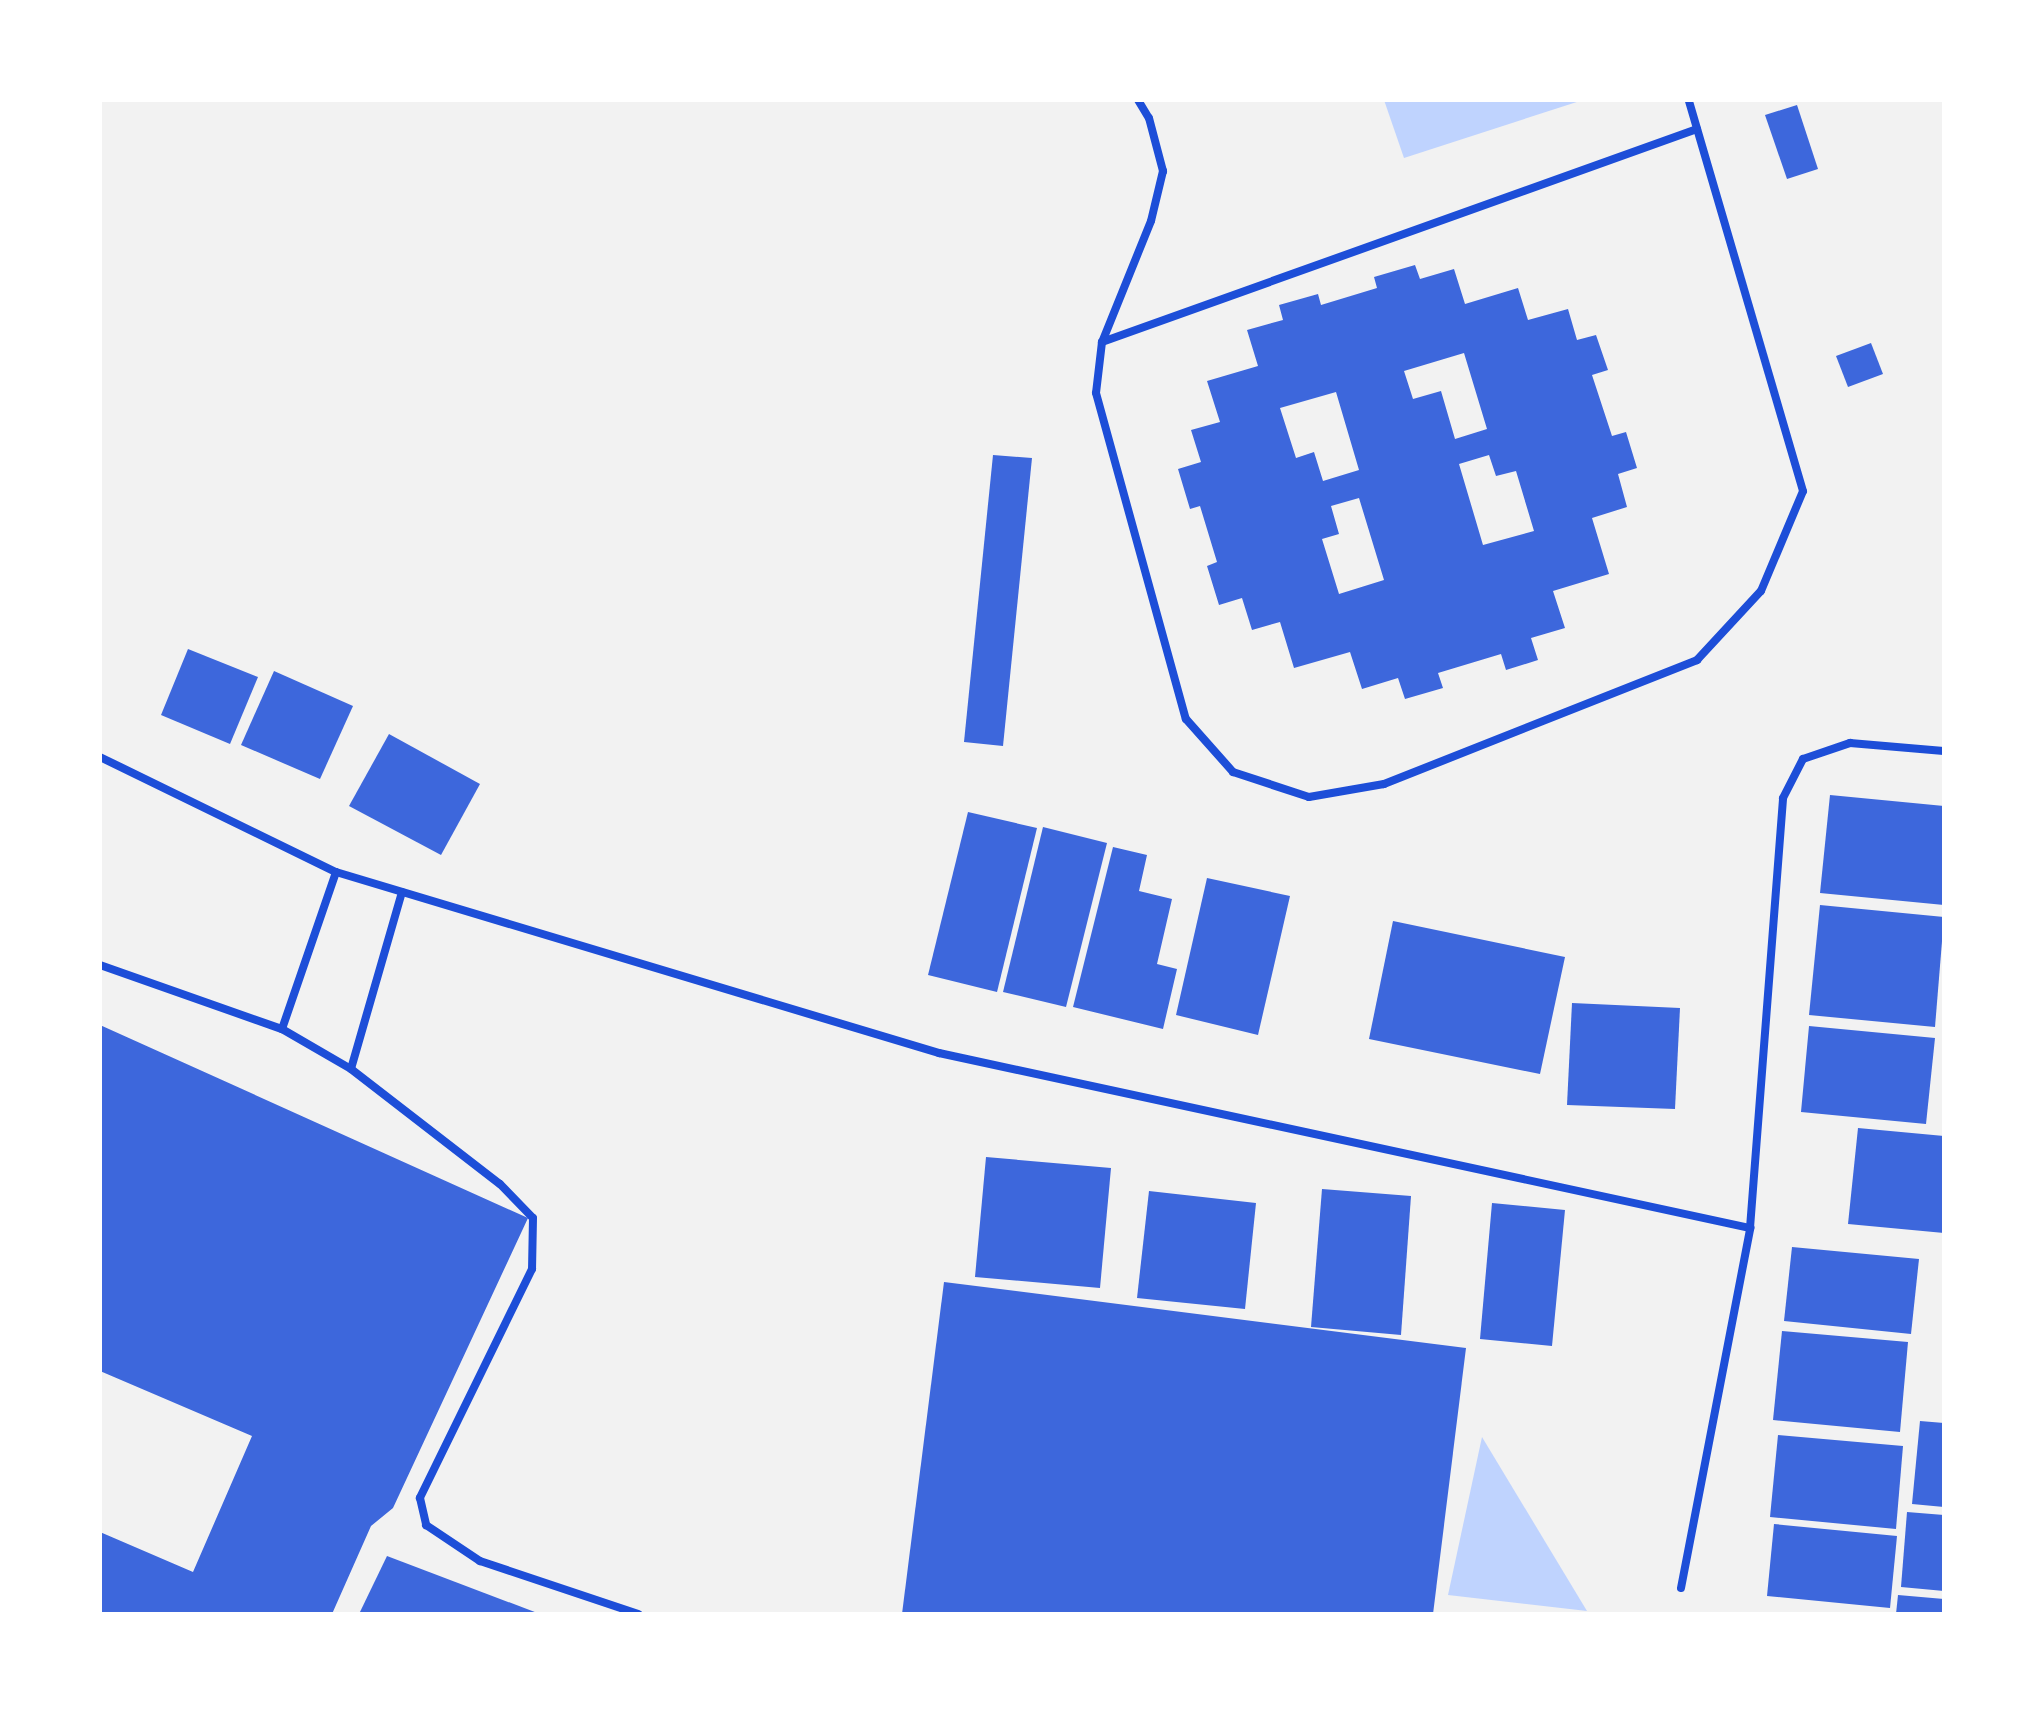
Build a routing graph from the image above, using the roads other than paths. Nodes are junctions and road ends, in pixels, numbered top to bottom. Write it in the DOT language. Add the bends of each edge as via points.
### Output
graph roads {
  1 [pos="1138,100"];
  2 [pos="1689,100"];
  3 [pos="1697,129"];
  4 [pos="1102,342"];
  5 [pos="1944,751"];
  6 [pos="100,757"];
  7 [pos="336,872"];
  8 [pos="402,892"];
  9 [pos="100,965"];
  10 [pos="282,1029"];
  11 [pos="351,1069"];
  12 [pos="1750,1228"];
  13 [pos="1681,1588"];
  14 [pos="638,1614"];
  1 -- 4 [label="street" via="1149,118 1163,171 1151,221"];
  2 -- 3 [label="street"];
  3 -- 4 [label="street"];
  3 -- 4 [label="street" via="1803,491 1761,591 1697,660 1384,784 1309,797 1233,772 1186,719 1096,393"];
  5 -- 12 [label="street" via="1850,743 1803,759 1783,798"];
  6 -- 7 [label="street"];
  7 -- 8 [label="street"];
  7 -- 10 [label="street"];
  8 -- 11 [label="street"];
  8 -- 12 [label="street" via="939,1053"];
  9 -- 10 [label="street"];
  10 -- 11 [label="street"];
  11 -- 14 [label="street" via="500,1184 533,1218 532,1269 420,1498 426,1525 480,1561"];
  12 -- 13 [label="street"];
}
